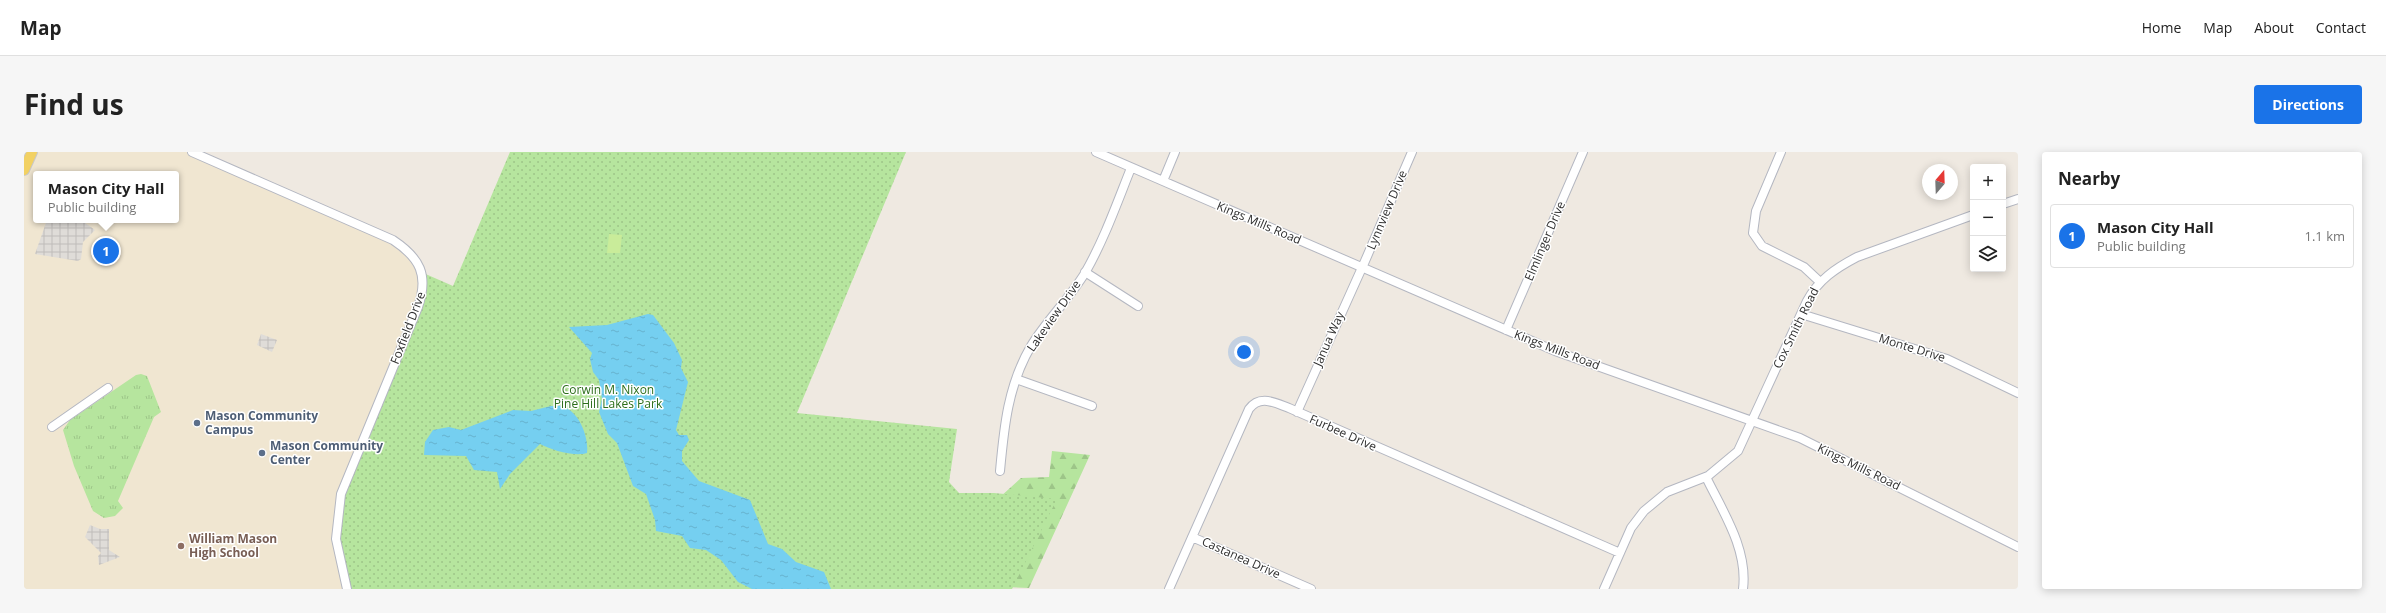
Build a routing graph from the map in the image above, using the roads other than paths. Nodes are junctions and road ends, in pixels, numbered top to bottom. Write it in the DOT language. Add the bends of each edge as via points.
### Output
graph roads {
  1 [pos="32,152"];
  2 [pos="192,152"];
  3 [pos="1096,152"];
  4 [pos="1175,152"];
  5 [pos="1412,152"];
  6 [pos="1583,152"];
  7 [pos="1781,152"];
  8 [pos="1131,168"];
  9 [pos="24,170"];
  10 [pos="1163,181"];
  11 [pos="2018,199"];
  12 [pos="2006,203"];
  13 [pos="1970,216"];
  14 [pos="1362,267"];
  15 [pos="1085,272"];
  16 [pos="1819,281"];
  17 [pos="1138,306"];
  18 [pos="1801,314"];
  19 [pos="1506,330"];
  20 [pos="1016,378"];
  21 [pos="108,388"];
  22 [pos="2018,393"];
  23 [pos="1092,406"];
  24 [pos="1297,412"];
  25 [pos="1753,420"];
  26 [pos="52,427"];
  27 [pos="1000,471"];
  28 [pos="1706,477"];
  29 [pos="1192,537"];
  30 [pos="2018,547"];
  31 [pos="1620,552"];
  32 [pos="347,589"];
  33 [pos="1169,589"];
  34 [pos="1311,589"];
  35 [pos="1604,589"];
  36 [pos="1743,589"];
  1 -- 9 [label="main road"];
  2 -- 32 [label="street, Foxfield Drive" via="393,240 407,249 421,272 423,293 418,307 341,494 336,539"];
  3 -- 8 [label="street, Kings Mills Road"];
  4 -- 10 [label="street"];
  5 -- 14 [label="street, Lynnview Drive"];
  6 -- 19 [label="street, Elmlinger Drive"];
  7 -- 16 [label="street" via="1756,212 1752,233 1762,246 1804,267"];
  8 -- 10 [label="street, Kings Mills Road"];
  8 -- 15 [label="street, Lakeview Drive"];
  10 -- 14 [label="street, Kings Mills Road"];
  11 -- 12 [label="street"];
  13 -- 16 [label="street, Cox Smith Road" via="1858,257"];
  14 -- 19 [label="street, Kings Mills Road"];
  14 -- 24 [label="street, Janua Way"];
  15 -- 17 [label="street"];
  15 -- 20 [label="street, Lakeview Drive" via="1031,346"];
  16 -- 18 [label="street, Cox Smith Road"];
  18 -- 22 [label="street, Monte Drive" via="1947,359"];
  18 -- 25 [label="street, Cox Smith Road"];
  19 -- 25 [label="street, Kings Mills Road" via="1555,350"];
  20 -- 23 [label="street"];
  20 -- 27 [label="street, Lakeview Drive" via="1007,409"];
  21 -- 26 [label="street"];
  24 -- 29 [label="street, Furbee Drive" via="1270,401 1260,401 1252,405"];
  24 -- 31 [label="street, Furbee Drive"];
  25 -- 28 [label="street, Cox Smith Road" via="1733,458"];
  25 -- 30 [label="street, Kings Mills Road" via="1834,454"];
  28 -- 31 [label="street, Cox Smith Road" via="1667,492 1648,506 1635,521"];
  28 -- 36 [label="street" via="1740,552 1744,568"];
  29 -- 33 [label="street, Furbee Drive"];
  29 -- 34 [label="street, Castanea Drive"];
  31 -- 35 [label="street, Cox Smith Road"];
}
